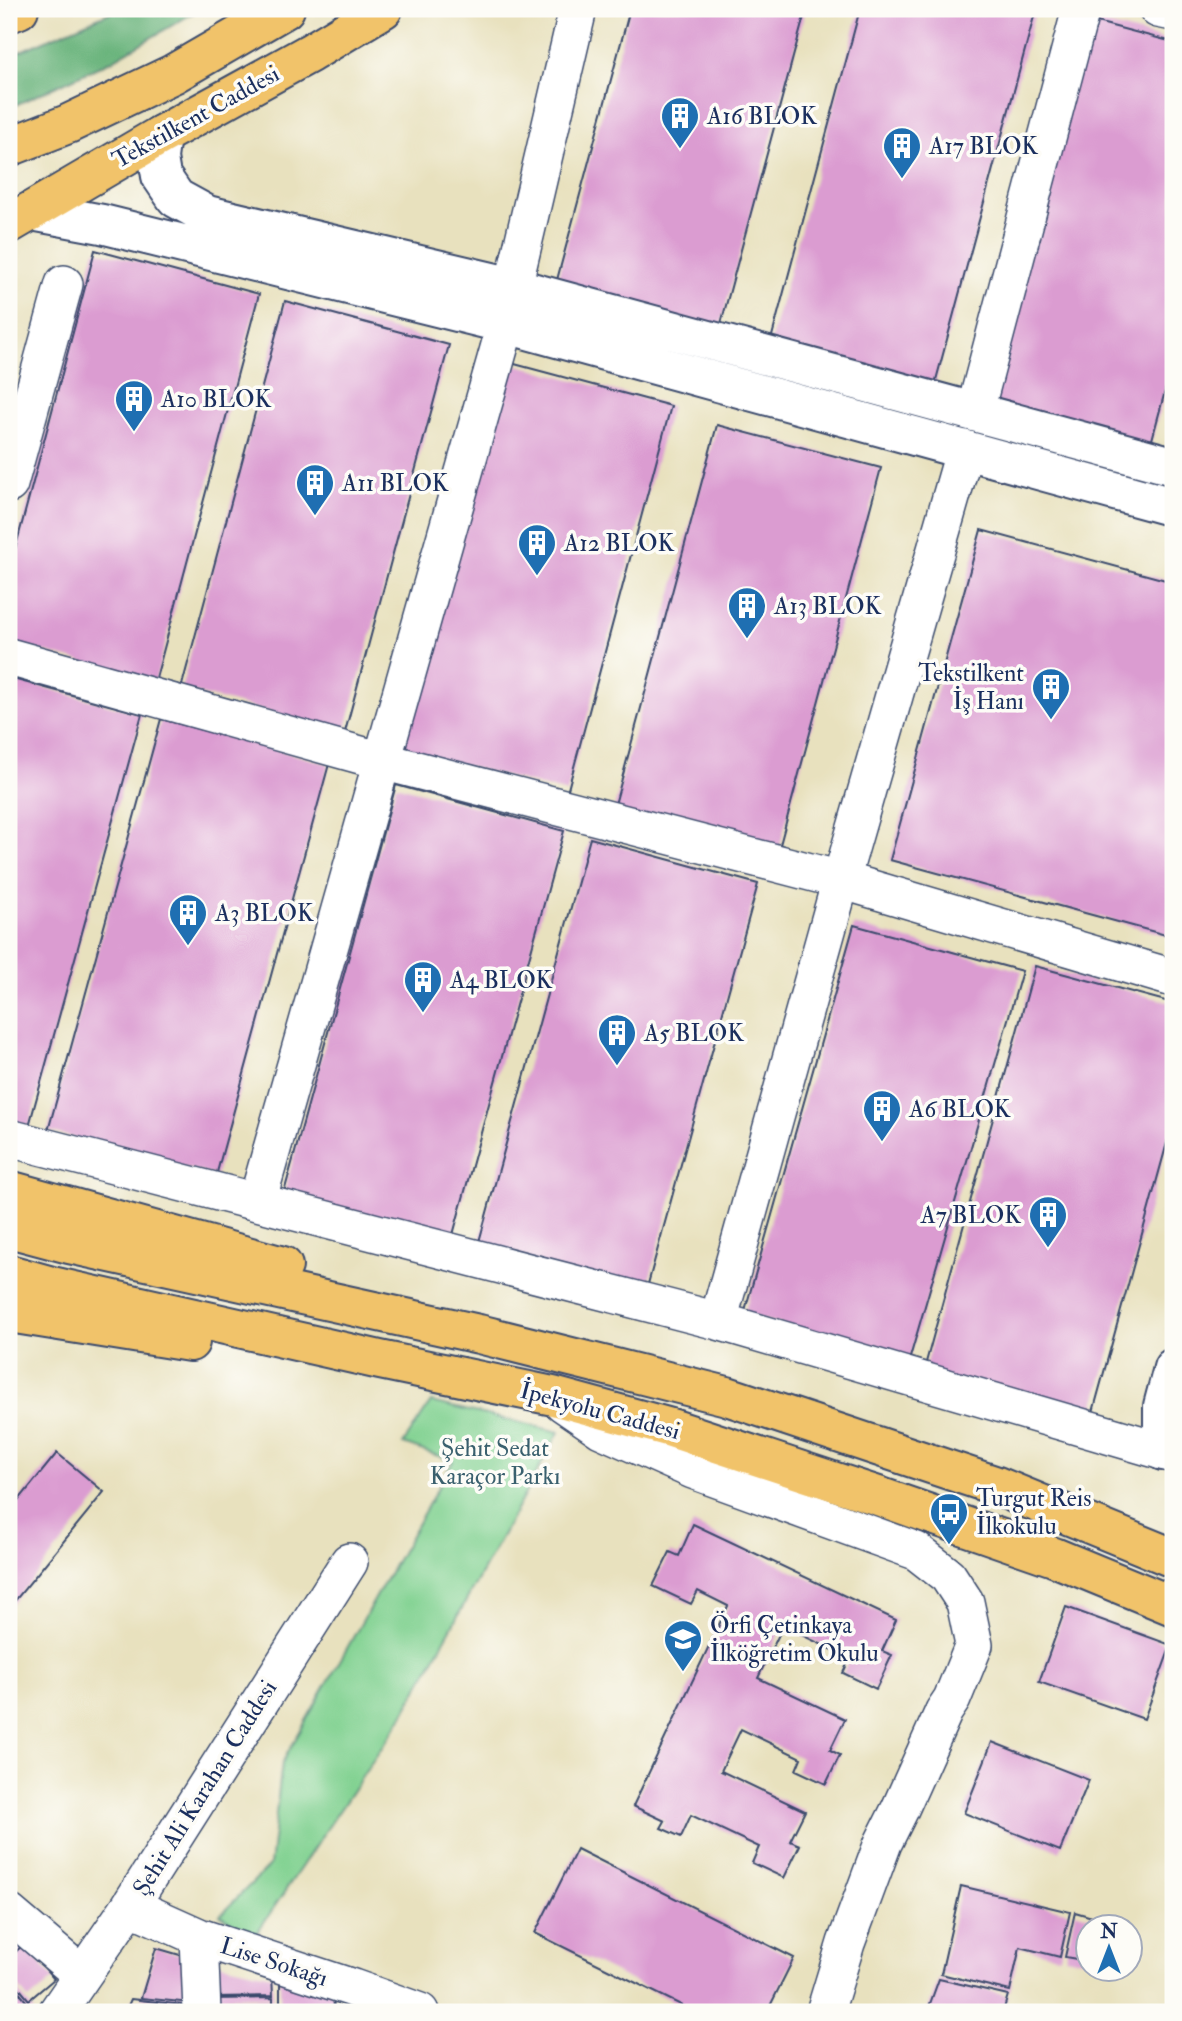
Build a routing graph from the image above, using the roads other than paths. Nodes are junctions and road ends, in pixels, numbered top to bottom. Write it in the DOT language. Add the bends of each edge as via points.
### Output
graph roads {
  1 [pos="19,9"];
  2 [pos="285,9"];
  3 [pos="383,9"];
  4 [pos="578,9"];
  5 [pos="1081,9"];
  6 [pos="1158,9"];
  7 [pos="1173,12"];
  8 [pos="9,13"];
  9 [pos="161,135"];
  10 [pos="22,142"];
  11 [pos="27,208"];
  12 [pos="64,284"];
  13 [pos="513,287"];
  14 [pos="506,324"];
  15 [pos="975,411"];
  16 [pos="965,449"];
  17 [pos="1173,466"];
  18 [pos="9,484"];
  19 [pos="1173,507"];
  20 [pos="9,657"];
  21 [pos="382,761"];
  22 [pos="841,880"];
  23 [pos="1173,978"];
  24 [pos="9,1138"];
  25 [pos="9,1190"];
  26 [pos="257,1202"];
  27 [pos="9,1228"];
  28 [pos="9,1274"];
  29 [pos="9,1313"];
  30 [pos="718,1321"];
  31 [pos="480,1334"];
  32 [pos="380,1360"];
  33 [pos="1173,1368"];
  34 [pos="553,1396"];
  35 [pos="1170,1449"];
  36 [pos="1173,1558"];
  37 [pos="348,1562"];
  38 [pos="1173,1606"];
  39 [pos="130,1906"];
  40 [pos="13,1923"];
  41 [pos="199,1937"];
  42 [pos="82,1975"];
  43 [pos="354,2000"];
  44 [pos="57,2012"];
  45 [pos="202,2012"];
  46 [pos="420,2012"];
  47 [pos="825,2012"];
  1 -- 8 [label="main road"];
  2 -- 10 [label="main road, Tekstilkent Caddesi" via="173,74"];
  3 -- 9 [label="main road, Tekstilkent Caddesi"];
  4 -- 13 [label="street"];
  5 -- 15 [label="street"];
  6 -- 7 [label="street"];
  9 -- 11 [label="main road, Tekstilkent Caddesi"];
  9 -- 13 [label="street" via="161,176 176,198 207,215"];
  10 -- 11 [label="main road" via="53,151 60,159 62,175"];
  11 -- 14 [label="street"];
  12 -- 18 [label="street"];
  13 -- 14 [label="street"];
  13 -- 15 [label="street"];
  14 -- 16 [label="street"];
  14 -- 21 [label="street"];
  15 -- 16 [label="street"];
  15 -- 17 [label="street"];
  16 -- 19 [label="street"];
  16 -- 22 [label="street"];
  20 -- 21 [label="street"];
  21 -- 22 [label="street"];
  21 -- 26 [label="street"];
  22 -- 23 [label="street"];
  22 -- 30 [label="street"];
  24 -- 26 [label="street"];
  25 -- 31 [label="main road" via="324,1278"];
  26 -- 30 [label="street"];
  27 -- 31 [label="main road, İpekyolu Caddesi"];
  28 -- 32 [label="main road, İpekyolu Caddesi"];
  29 -- 32 [label="main road" via="234,1349"];
  30 -- 35 [label="street"];
  31 -- 36 [label="main road, İpekyolu Caddesi" via="727,1396 997,1486"];
  32 -- 34 [label="main road, İpekyolu Caddesi"];
  33 -- 35 [label="street" via="1163,1406"];
  34 -- 38 [label="main road, İpekyolu Caddesi" via="671,1428 878,1496 1054,1557"];
  34 -- 47 [label="street" via="601,1429 693,1470 916,1551 947,1576 965,1602 974,1645 883,1843"];
  37 -- 39 [label="street, Şehit Ali Karahan Caddesi"];
  39 -- 41 [label="street, Lise Sokağı"];
  39 -- 42 [label="street, Şehit Ali Karahan Caddesi"];
  40 -- 42 [label="street"];
  41 -- 43 [label="street, Lise Sokağı"];
  41 -- 45 [label="street"];
  42 -- 44 [label="street, Şehit Ali Karahan Caddesi"];
  43 -- 46 [label="street, Lise Sokağı"];
}
